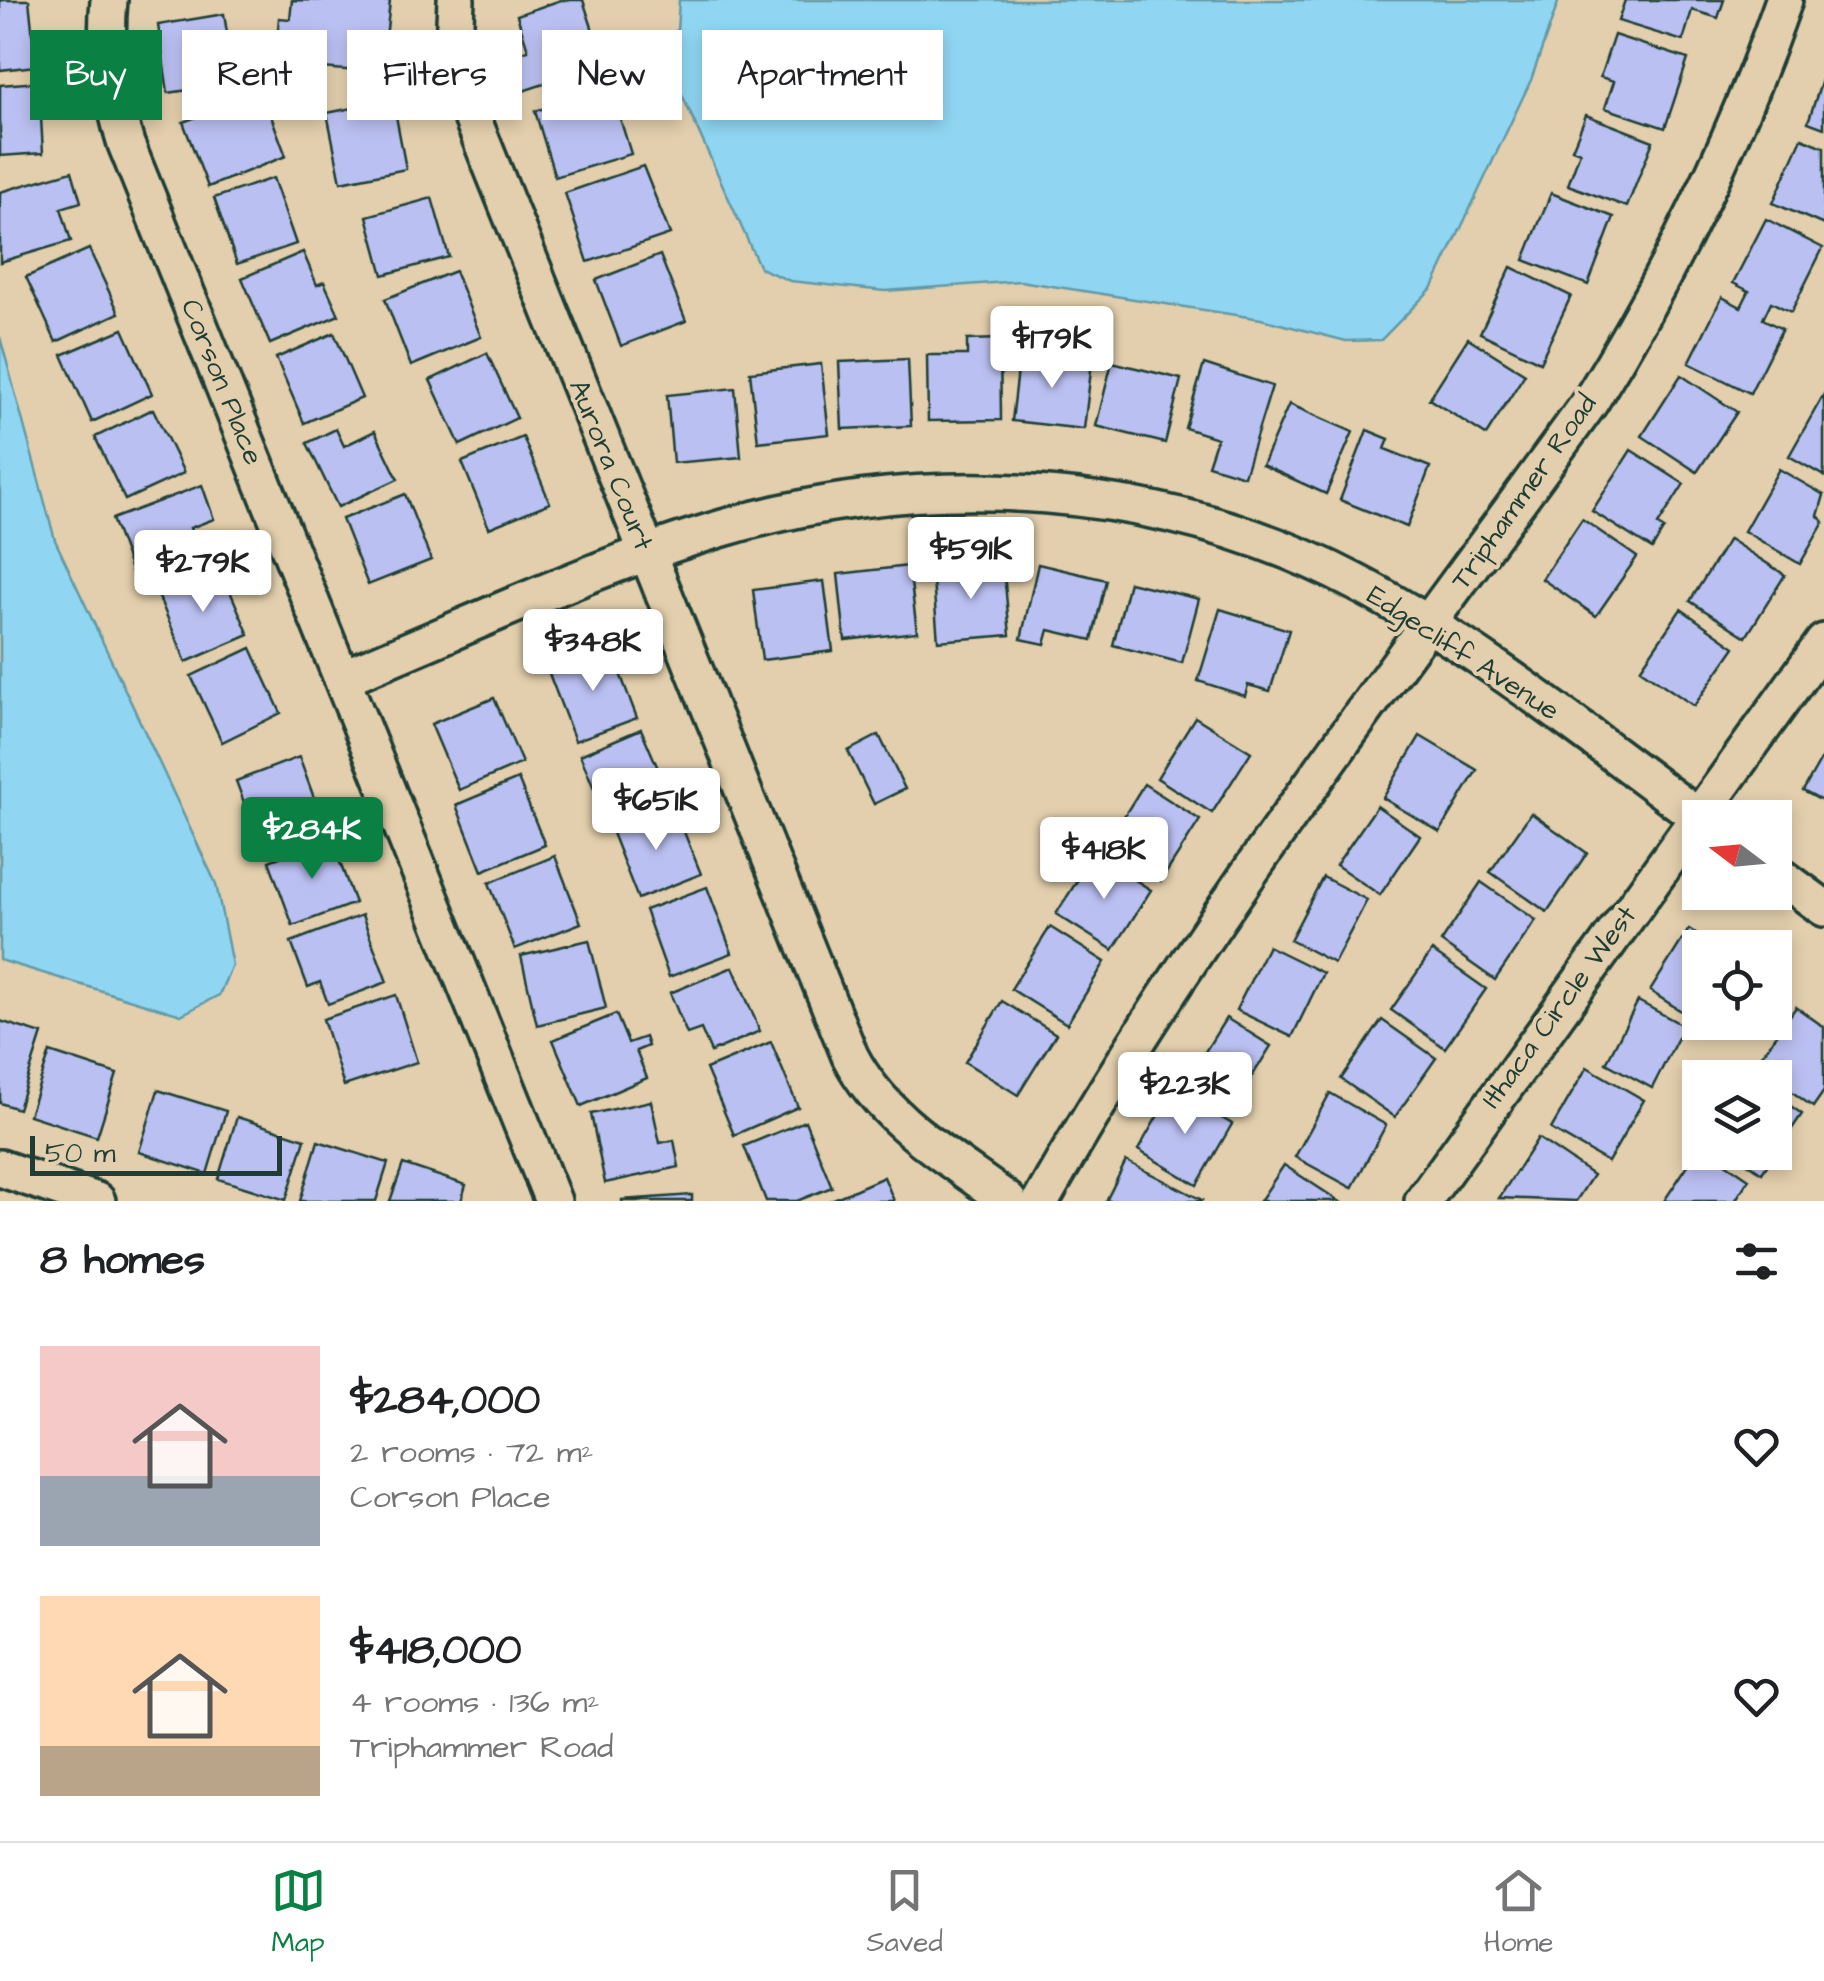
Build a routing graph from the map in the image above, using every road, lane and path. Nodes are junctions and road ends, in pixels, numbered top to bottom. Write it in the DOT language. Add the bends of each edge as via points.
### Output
graph roads {
  1 [pos="109,0"];
  2 [pos="456,0"];
  3 [pos="1784,0"];
  4 [pos="647,554"];
  5 [pos="1430,624"];
  6 [pos="1824,642"];
  7 [pos="342,678"];
  8 [pos="1711,800"];
  9 [pos="1682,805"];
  10 [pos="1682,841"];
  11 [pos="1792,884"];
  12 [pos="1824,908"];
  13 [pos="0,1168"];
  14 [pos="97,1201"];
  15 [pos="553,1201"];
  16 [pos="1008,1201"];
  17 [pos="1040,1201"];
  18 [pos="1423,1201"];
  1 -- 7 [label="street, Corson Place" via="111,94 126,144"];
  2 -- 4 [label="street, Aurora Court" via="454,44 465,100"];
  3 -- 5 [label="street, Triphammer Road" via="1747,105 1649,307 1590,402"];
  4 -- 5 [label="street, Edgecliff Avenue" via="722,528 873,497 966,491 1059,496 1120,504 1269,544"];
  4 -- 7 [label="street, Edgecliff Avenue"];
  4 -- 16 [label="street, Aurora Court" via="862,1079 896,1116"];
  5 -- 9 [label="street, Edgecliff Avenue"];
  5 -- 17 [label="street, Triphammer Road" via="1185,963"];
  6 -- 8 [label="street, Ithaca Circle West"];
  7 -- 15 [label="street, Corson Place"];
  10 -- 18 [label="street, Ithaca Circle West"];
  11 -- 12 [label="street"];
  13 -- 14 [label="street"];
}
